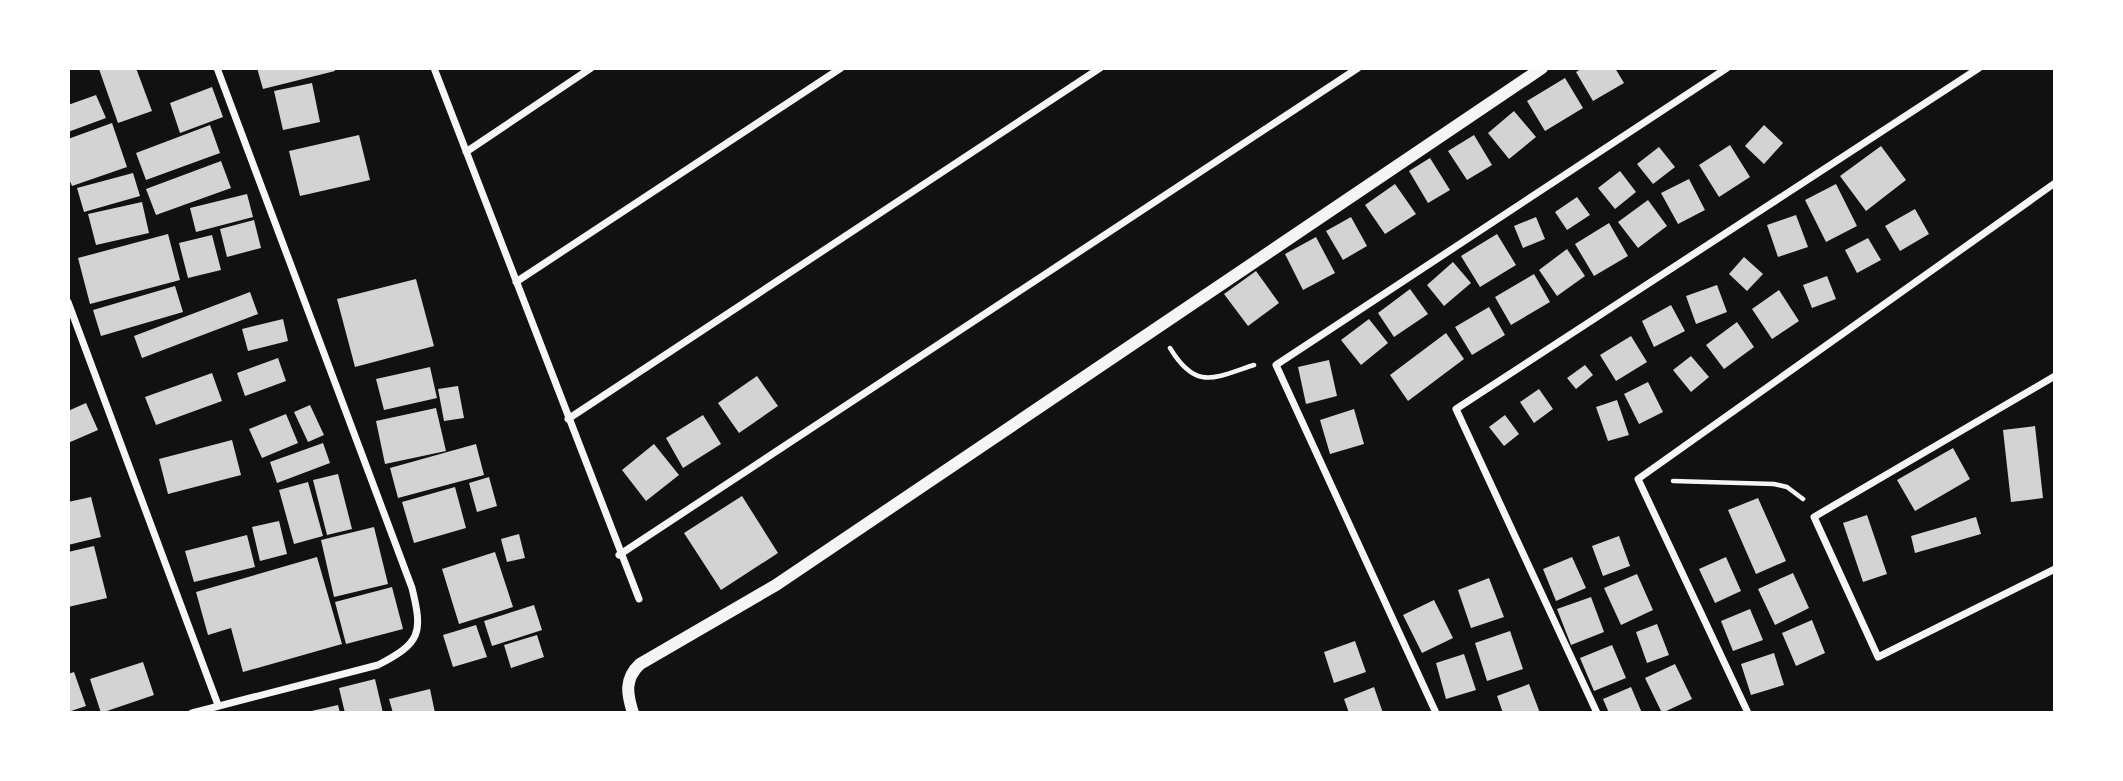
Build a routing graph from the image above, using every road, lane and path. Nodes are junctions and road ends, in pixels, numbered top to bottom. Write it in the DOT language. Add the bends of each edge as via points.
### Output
graph roads {
  1 [pos="217,68"];
  2 [pos="434,68"];
  3 [pos="591,68"];
  4 [pos="841,68"];
  5 [pos="1100,68"];
  6 [pos="1358,68"];
  7 [pos="1542,68"];
  8 [pos="1727,68"];
  9 [pos="1979,68"];
  10 [pos="466,152"];
  11 [pos="2055,183"];
  12 [pos="516,282"];
  13 [pos="68,302"];
  14 [pos="1157,326"];
  15 [pos="1276,365"];
  16 [pos="2055,376"];
  17 [pos="568,419"];
  18 [pos="1638,479"];
  19 [pos="1814,517"];
  20 [pos="620,555"];
  21 [pos="2055,569"];
  22 [pos="639,599"];
  23 [pos="218,705"];
  24 [pos="192,713"];
  25 [pos="634,713"];
  26 [pos="1436,713"];
  27 [pos="1597,713"];
  28 [pos="1748,713"];
  1 -- 23 [label="street" via="412,588 420,620 415,639 378,664"];
  2 -- 10 [label="street"];
  3 -- 10 [label="street"];
  4 -- 12 [label="street"];
  5 -- 17 [label="street"];
  6 -- 20 [label="street"];
  7 -- 14 [label="street"];
  8 -- 15 [label="street"];
  9 -- 27 [label="street" via="1456,409"];
  10 -- 12 [label="street"];
  11 -- 18 [label="street"];
  12 -- 17 [label="street"];
  13 -- 23 [label="street"];
  14 -- 15 [label="path" via="1180,364 1193,376 1209,379 1258,364"];
  14 -- 25 [label="street" via="776,585 640,664 628,682"];
  15 -- 26 [label="street"];
  16 -- 19 [label="street"];
  17 -- 20 [label="street"];
  18 -- 19 [label="path" via="1774,484 1797,492"];
  18 -- 28 [label="street"];
  19 -- 21 [label="street" via="1878,657"];
  20 -- 22 [label="street"];
  23 -- 24 [label="street"];
}
